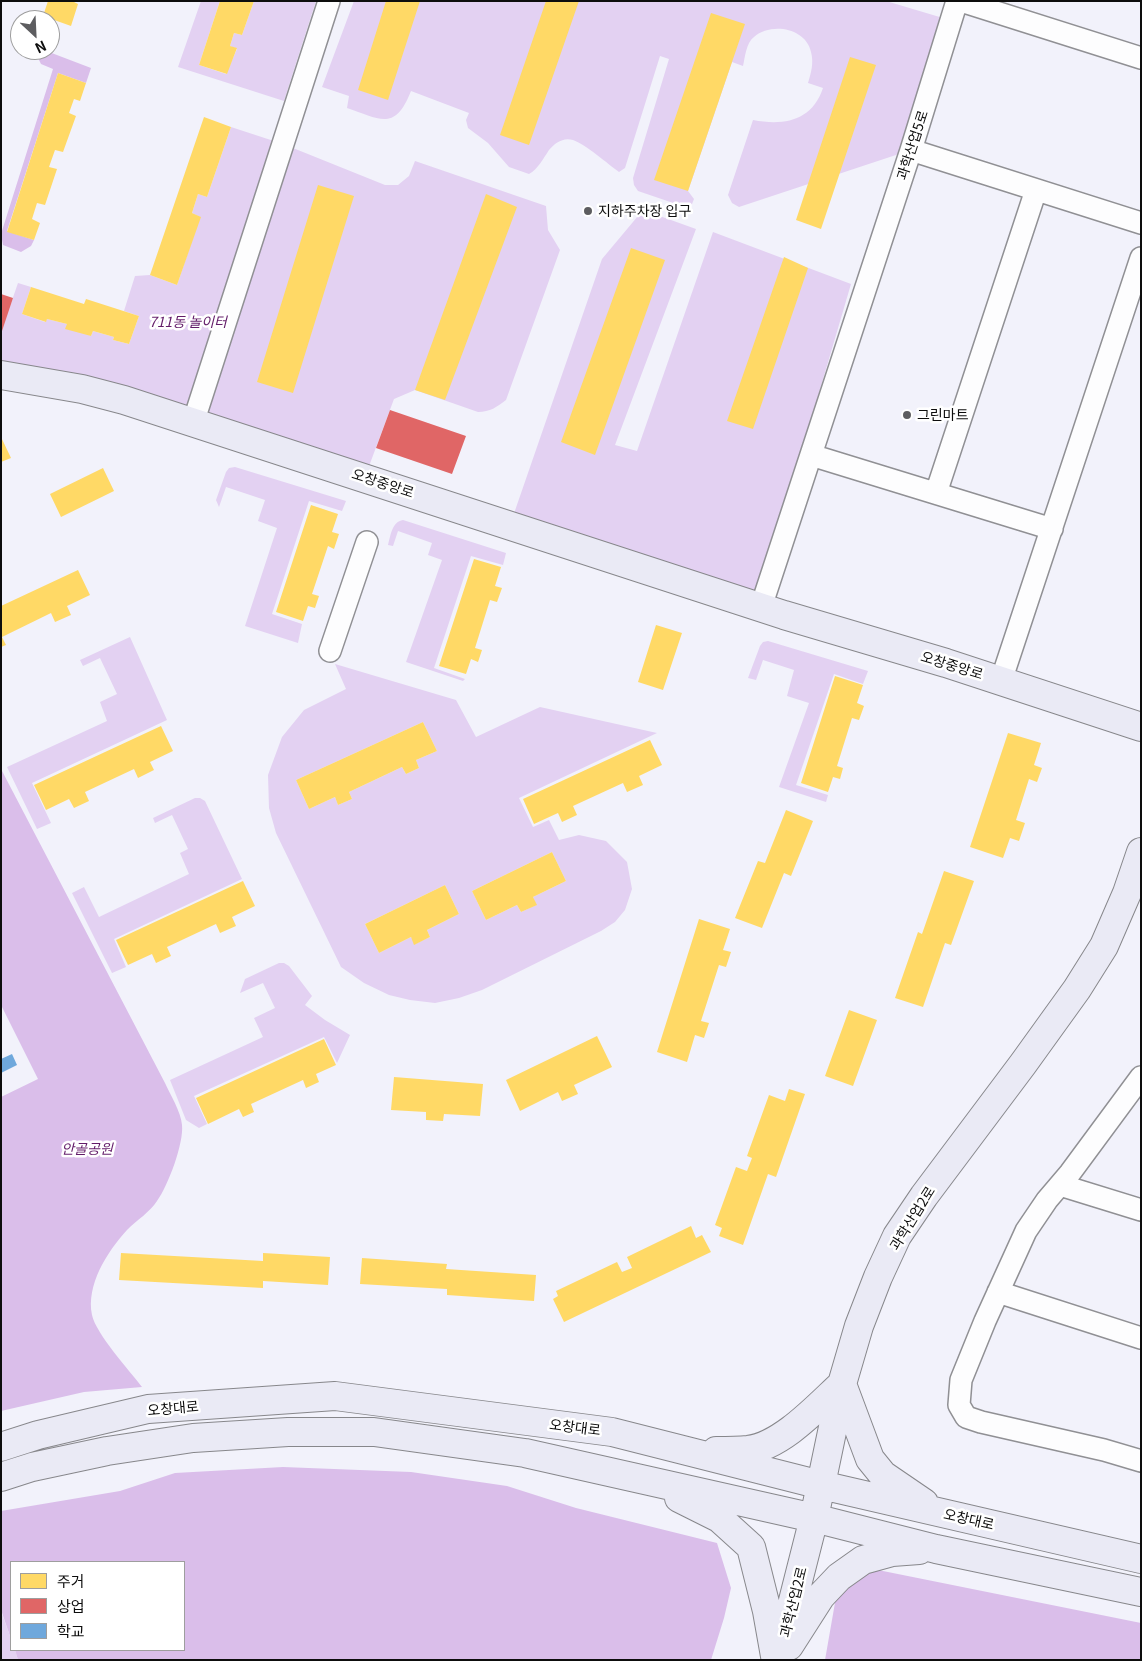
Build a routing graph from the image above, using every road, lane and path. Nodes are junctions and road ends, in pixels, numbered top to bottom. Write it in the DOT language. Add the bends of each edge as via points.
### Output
graph roads {
  1 [pos="329,1"];
  2 [pos="957,1"];
  3 [pos="961,1"];
  4 [pos="1141,58"];
  5 [pos="911,150"];
  6 [pos="1036,190"];
  7 [pos="1141,222"];
  8 [pos="1141,258"];
  9 [pos="1,375"];
  10 [pos="193,422"];
  11 [pos="811,455"];
  12 [pos="936,493"];
  13 [pos="1052,529"];
  14 [pos="367,542"];
  15 [pos="761,607"];
  16 [pos="330,651"];
  17 [pos="1001,681"];
  18 [pos="1141,727"];
  19 [pos="1141,852"];
  20 [pos="1140,1080"];
  21 [pos="1060,1185"];
  22 [pos="1141,1210"];
  23 [pos="998,1292"];
  24 [pos="1141,1338"];
  25 [pos="842,1384"];
  26 [pos="1,1447"];
  27 [pos="687,1451"];
  28 [pos="1141,1461"];
  29 [pos="1,1477"];
  30 [pos="642,1479"];
  31 [pos="821,1485"];
  32 [pos="938,1512"];
  33 [pos="814,1518"];
  34 [pos="936,1549"];
  35 [pos="1141,1559"];
  36 [pos="1141,1592"];
  37 [pos="778,1660"];
  1 -- 10 [label="street"];
  2 -- 5 [label="street, 과학산업5로"];
  3 -- 4 [label="street"];
  5 -- 6 [label="street"];
  5 -- 11 [label="street, 과학산업5로"];
  6 -- 7 [label="street"];
  6 -- 12 [label="street"];
  8 -- 13 [label="street"];
  9 -- 10 [label="main road, 오창중앙로" via="82,389"];
  10 -- 15 [label="main road, 오창중앙로"];
  11 -- 12 [label="street"];
  11 -- 15 [label="street"];
  12 -- 13 [label="street"];
  13 -- 17 [label="street"];
  14 -- 16 [label="street"];
  15 -- 17 [label="main road, 오창중앙로"];
  17 -- 18 [label="main road, 오창중앙로"];
  19 -- 25 [label="main road, 과학산업2로" via="1104,946 1077,989 897,1236 859,1326"];
  20 -- 21 [label="street"];
  21 -- 22 [label="street"];
  21 -- 23 [label="street" via="1026,1231"];
  23 -- 24 [label="street"];
  23 -- 28 [label="street" via="961,1380 959,1405 966,1417"];
  25 -- 27 [label="main road" via="778,1440 749,1450"];
  25 -- 31 [label="main road, 과학산업2로"];
  25 -- 32 [label="main road" via="870,1459 883,1475"];
  26 -- 27 [label="main road, 오창대로" via="148,1409 335,1396 612,1432"];
  27 -- 31 [label="main road, 오창대로"];
  29 -- 30 [label="main road" via="108,1451 193,1438 288,1432 374,1432 525,1453"];
  30 -- 33 [label="main road"];
  30 -- 37 [label="main road" via="719,1518 751,1547"];
  31 -- 32 [label="main road, 오창대로"];
  31 -- 33 [label="main road, 과학산업2로"];
  32 -- 35 [label="main road, 오창대로"];
  33 -- 34 [label="main road"];
  33 -- 37 [label="main road, 과학산업2로"];
  34 -- 36 [label="main road"];
  34 -- 37 [label="main road" via="892,1552 863,1560 839,1577 821,1596"];
}
